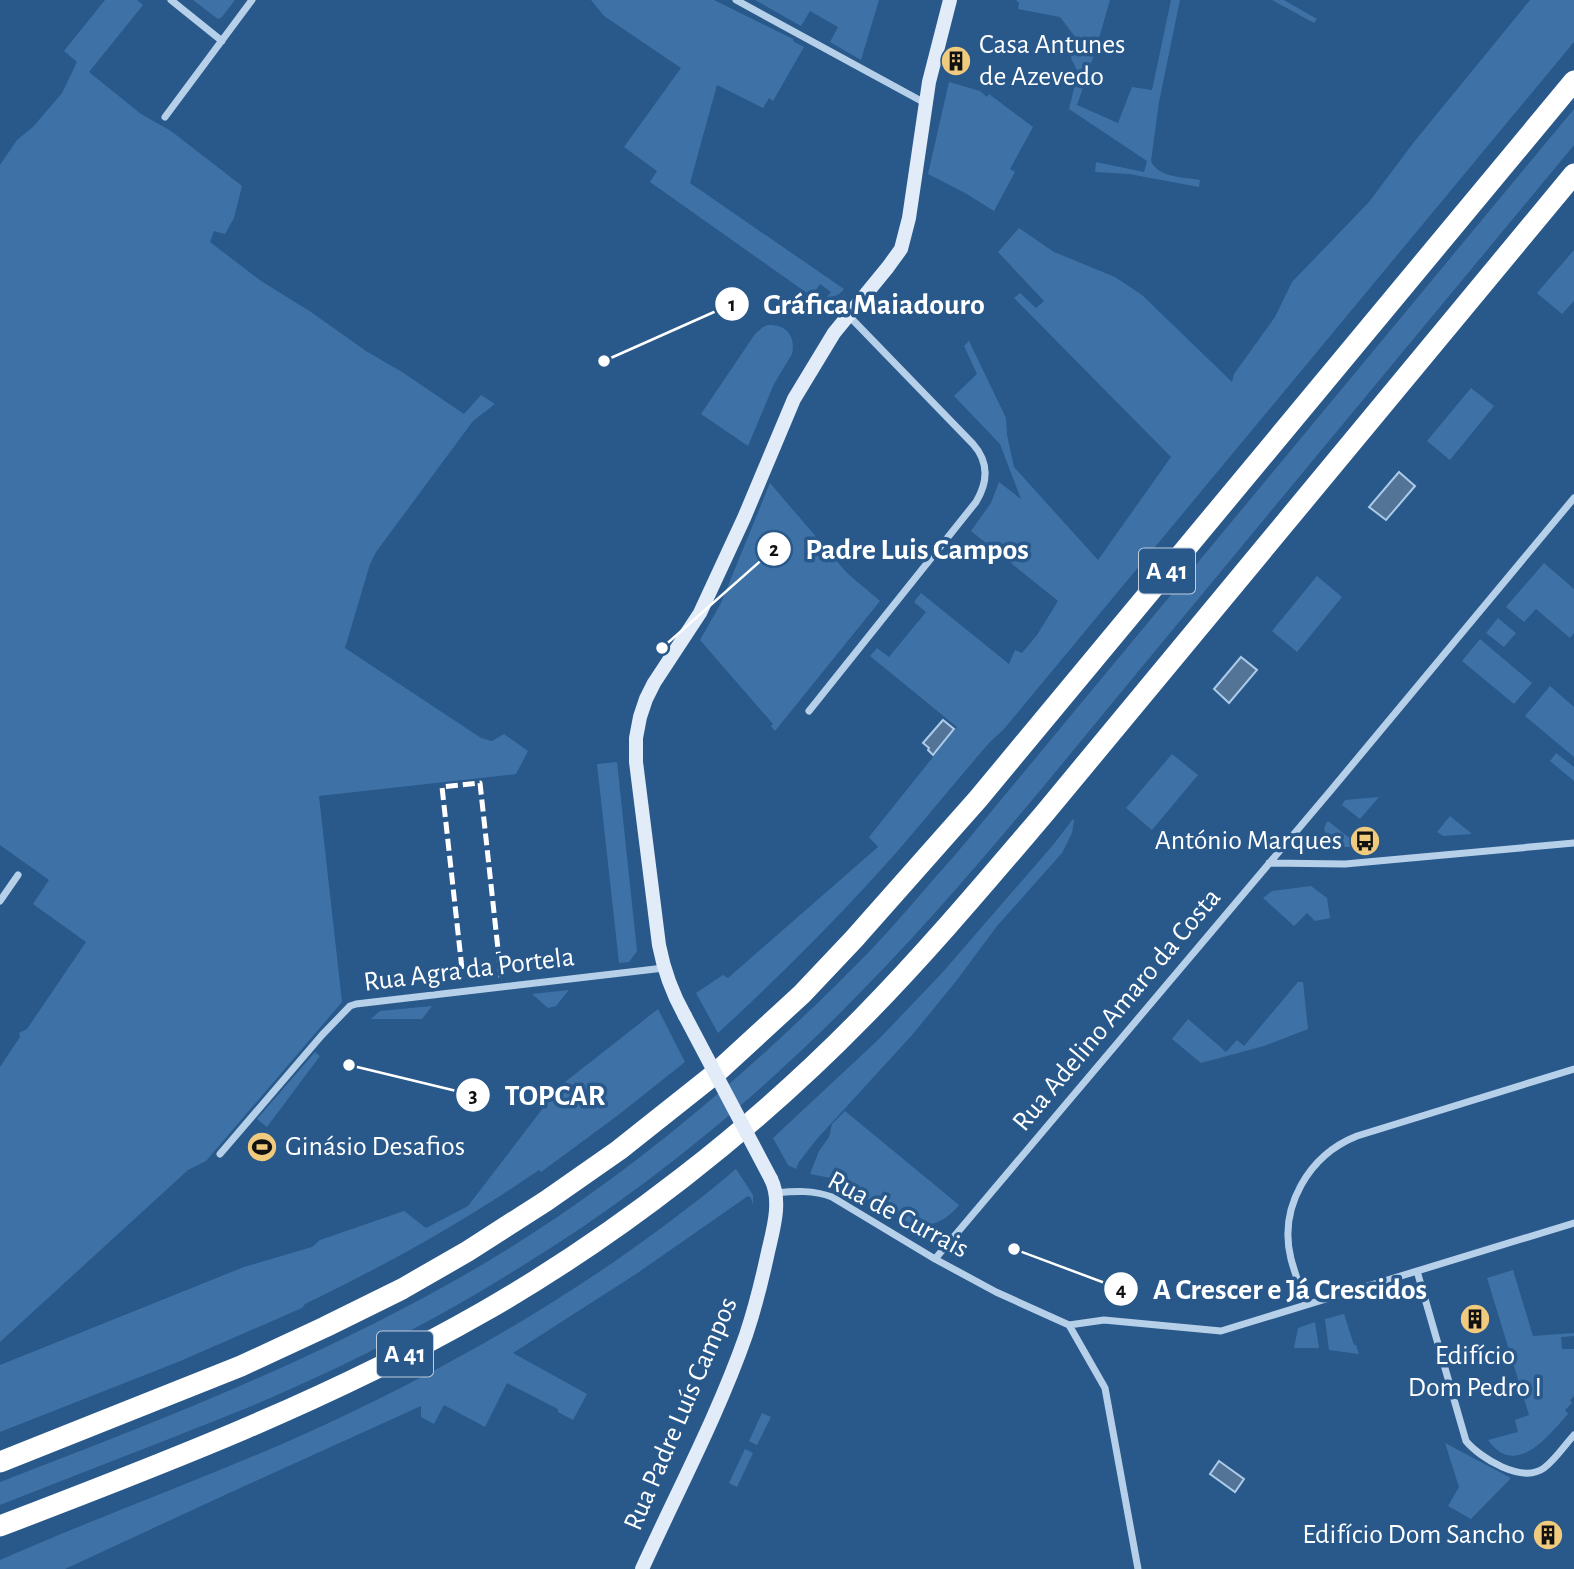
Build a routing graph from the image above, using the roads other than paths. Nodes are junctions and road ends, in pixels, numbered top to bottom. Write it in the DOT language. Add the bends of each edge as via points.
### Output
graph roads {
  1 [pos="171,0"];
  2 [pos="252,0"];
  3 [pos="736,0"];
  4 [pos="950,0"];
  5 [pos="222,41"];
  6 [pos="1574,80"];
  7 [pos="926,104"];
  8 [pos="165,117"];
  9 [pos="1574,174"];
  10 [pos="849,315"];
  11 [pos="1574,498"];
  12 [pos="808,711"];
  13 [pos="1574,843"];
  14 [pos="1269,863"];
  15 [pos="18,876"];
  16 [pos="0,901"];
  17 [pos="664,968"];
  18 [pos="1574,1069"];
  19 [pos="220,1154"];
  20 [pos="774,1186"];
  21 [pos="1574,1223"];
  22 [pos="934,1259"];
  23 [pos="1417,1271"];
  24 [pos="1307,1305"];
  25 [pos="1069,1325"];
  26 [pos="1574,1436"];
  27 [pos="0,1462"];
  28 [pos="0,1526"];
  29 [pos="642,1569"];
  30 [pos="1138,1569"];
  1 -- 5 [label="street"];
  2 -- 5 [label="street"];
  3 -- 7 [label="street"];
  4 -- 7 [label="street"];
  5 -- 8 [label="street"];
  6 -- 27 [label="highway, A 41" via="978,799 802,994 716,1073 546,1201 401,1289 241,1366"];
  7 -- 10 [label="street" via="901,249"];
  9 -- 28 [label="highway, A 41" via="967,905 862,1019 771,1104 612,1229 530,1283 400,1357 240,1432"];
  10 -- 12 [label="street" via="973,444 982,457 986,478 976,502"];
  10 -- 17 [label="street" via="794,399 700,612 654,683 640,717 636,762"];
  11 -- 14 [label="street, Rua Adelino Amaro da Costa"];
  13 -- 14 [label="street" via="1345,864"];
  14 -- 22 [label="street, Rua Adelino Amaro da Costa"];
  15 -- 16 [label="street"];
  17 -- 19 [label="street, Rua Agra da Portela" via="356,1004 322,1035"];
  17 -- 20 [label="street, bridge"];
  18 -- 24 [label="street" via="1357,1136 1321,1159 1298,1192 1289,1231 1291,1258"];
  20 -- 22 [label="street, Rua de Currais" via="832,1197"];
  20 -- 29 [label="street, Rua Padre Luís Campos" via="771,1239 746,1335"];
  21 -- 23 [label="street"];
  22 -- 25 [label="street, Rua de Currais"];
  23 -- 24 [label="street"];
  23 -- 26 [label="street" via="1466,1441 1472,1448 1505,1468 1534,1472"];
  24 -- 25 [label="street" via="1221,1331 1104,1320"];
  25 -- 30 [label="street" via="1105,1388"];
}
